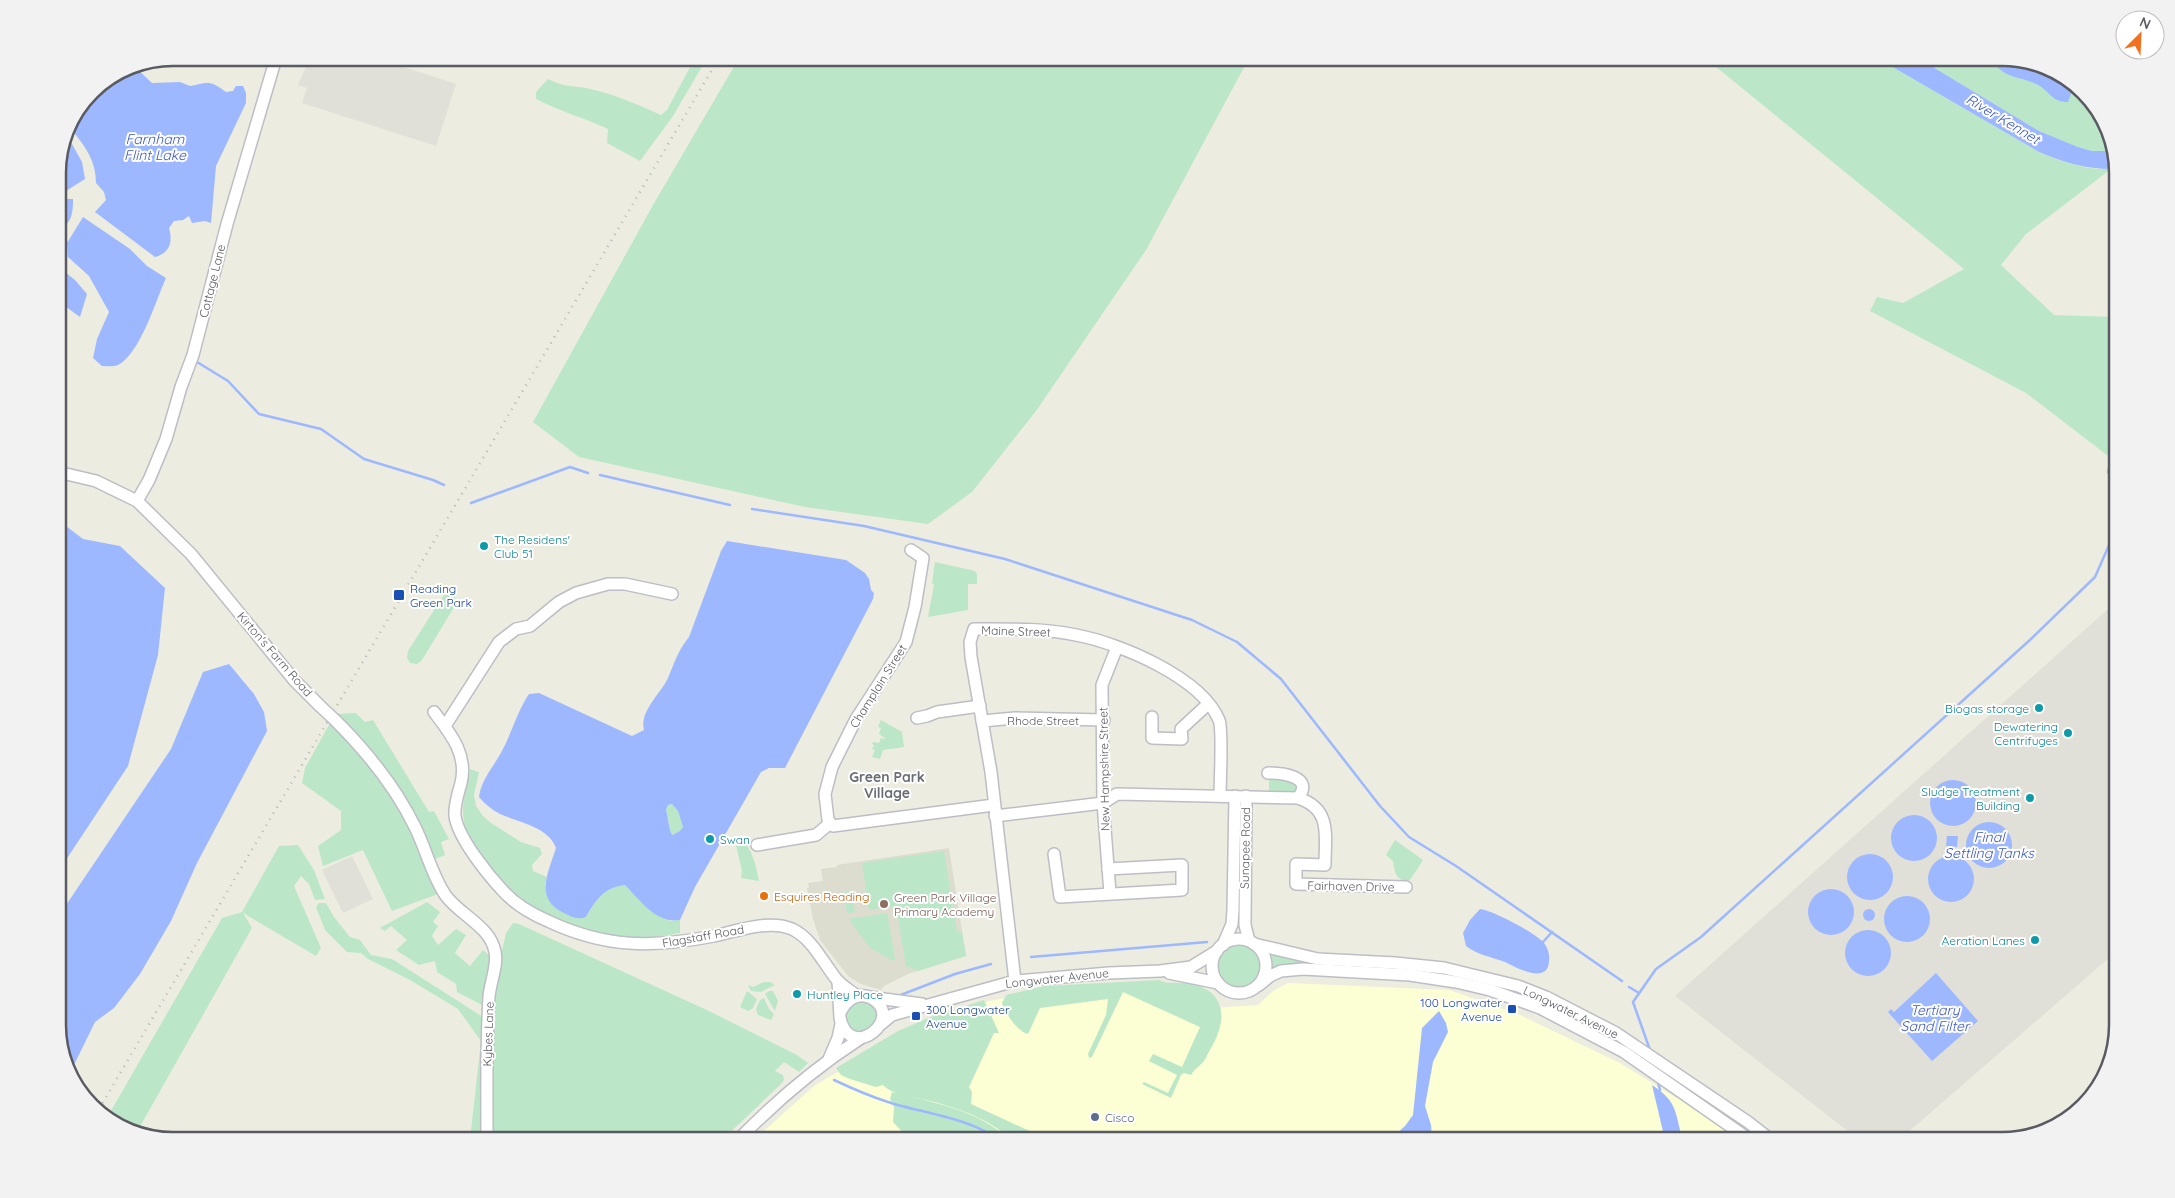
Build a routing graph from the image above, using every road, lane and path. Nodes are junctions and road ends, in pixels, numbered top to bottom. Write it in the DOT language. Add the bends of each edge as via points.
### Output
graph roads {
  1 [pos="274,66"];
  2 [pos="66,474"];
  3 [pos="137,501"];
  4 [pos="911,550"];
  5 [pos="672,594"];
  6 [pos="1117,648"];
  7 [pos="1208,704"];
  8 [pos="980,706"];
  9 [pos="434,712"];
  10 [pos="1152,717"];
  11 [pos="917,718"];
  12 [pos="1104,720"];
  13 [pos="982,721"];
  14 [pos="445,726"];
  15 [pos="1268,772"];
  16 [pos="1220,796"];
  17 [pos="1241,796"];
  18 [pos="1298,798"];
  19 [pos="1103,803"];
  20 [pos="994,810"];
  21 [pos="830,824"];
  22 [pos="757,845"];
  23 [pos="1054,854"];
  24 [pos="1108,869"];
  25 [pos="1406,887"];
  26 [pos="1110,893"];
  27 [pos="483,931"];
  28 [pos="1252,942"];
  29 [pos="1220,948"];
  30 [pos="1160,971"];
  31 [pos="838,981"];
  32 [pos="1015,981"];
  33 [pos="1218,983"];
  34 [pos="1258,985"];
  35 [pos="863,997"];
  36 [pos="927,1004"];
  37 [pos="841,1019"];
  38 [pos="881,1024"];
  39 [pos="861,1038"];
  40 [pos="828,1059"];
  41 [pos="488,1132"];
  42 [pos="746,1132"];
  43 [pos="1739,1132"];
  44 [pos="1761,1132"];
  1 -- 3 [label="street, Cottage Lane" via="227,224 194,355 166,439"];
  2 -- 3 [label="street, Kirton's Farm Road" via="96,482"];
  3 -- 27 [label="street, Kirton's Farm Road, bridge" via="191,554 294,680 380,767 416,828 448,897"];
  4 -- 21 [label="street, Champlain Street" via="923,558 910,631 900,653 856,719 832,767 825,794"];
  5 -- 14 [label="street" via="625,584 608,584 576,592 530,626 516,629 499,642"];
  6 -- 7 [label="street, Maine Street" via="1167,670 1186,682"];
  6 -- 8 [label="street, Maine Street" via="1077,635 1045,630 974,629 970,642"];
  6 -- 12 [label="street, New Hampshire Street" via="1102,686"];
  7 -- 10 [label="street" via="1181,729 1182,739 1152,738"];
  7 -- 16 [label="street, Maine Street" via="1220,721"];
  8 -- 11 [label="street"];
  8 -- 13 [label="street, Maine Street"];
  9 -- 14 [label="street, Flagstaff Road"];
  12 -- 13 [label="street, Rhode Street" via="1015,718"];
  12 -- 19 [label="street, New Hampshire Street"];
  13 -- 20 [label="street, Maine Street"];
  14 -- 31 [label="street, Flagstaff Road" via="462,758 463,773 455,816 461,834 504,892 526,910 594,939 637,945 677,942 755,927 786,928 804,937"];
  15 -- 18 [label="street" via="1295,776 1302,789"];
  16 -- 17 [label="street, Fairhaven Drive"];
  16 -- 19 [label="street, Fairhaven Drive" via="1117,794"];
  17 -- 18 [label="street, Fairhaven Drive"];
  17 -- 28 [label="street, Sunapee Road" via="1245,925"];
  17 -- 29 [label="street, Sunapee Road" via="1232,924"];
  18 -- 25 [label="street, Fairhaven Drive" via="1312,803 1322,814 1324,865 1296,864 1296,884"];
  19 -- 20 [label="street, Fairhaven Drive"];
  19 -- 24 [label="street, New Hampshire Street"];
  20 -- 21 [label="street" via="839,826"];
  20 -- 32 [label="street, Maine Street"];
  21 -- 22 [label="street" via="816,836"];
  23 -- 26 [label="street" via="1060,897"];
  24 -- 26 [label="street, New Hampshire Street"];
  24 -- 26 [label="street" via="1182,865 1182,890"];
  27 -- 41 [label="street, Kybes Lane" via="496,953 489,994"];
  28 -- 29 [label="street" via="1236,940"];
  28 -- 34 [label="street" via="1264,954 1267,966"];
  28 -- 44 [label="street, Longwater Avenue" via="1318,959 1412,964 1493,978 1546,996 1630,1042"];
  29 -- 30 [label="street, Longwater Avenue" via="1191,967"];
  29 -- 33 [label="street" via="1212,965"];
  30 -- 32 [label="street, Longwater Avenue"];
  30 -- 33 [label="street, Longwater Avenue"];
  31 -- 35 [label="street, Flagstaff Road"];
  31 -- 37 [label="street"];
  32 -- 36 [label="street, Longwater Avenue"];
  33 -- 34 [label="street" via="1236,993 1249,992"];
  34 -- 43 [label="street, Longwater Avenue" via="1289,969 1394,974 1490,990 1540,1008 1617,1048"];
  35 -- 36 [label="street, Longwater Avenue"];
  35 -- 37 [label="street" via="846,1002"];
  35 -- 38 [label="street" via="879,1007"];
  36 -- 38 [label="street, Longwater Avenue" via="892,1015"];
  37 -- 39 [label="street" via="848,1034"];
  37 -- 40 [label="street" via="838,1038"];
  38 -- 39 [label="street" via="872,1034"];
  39 -- 40 [label="street"];
  40 -- 42 [label="street"];
}
